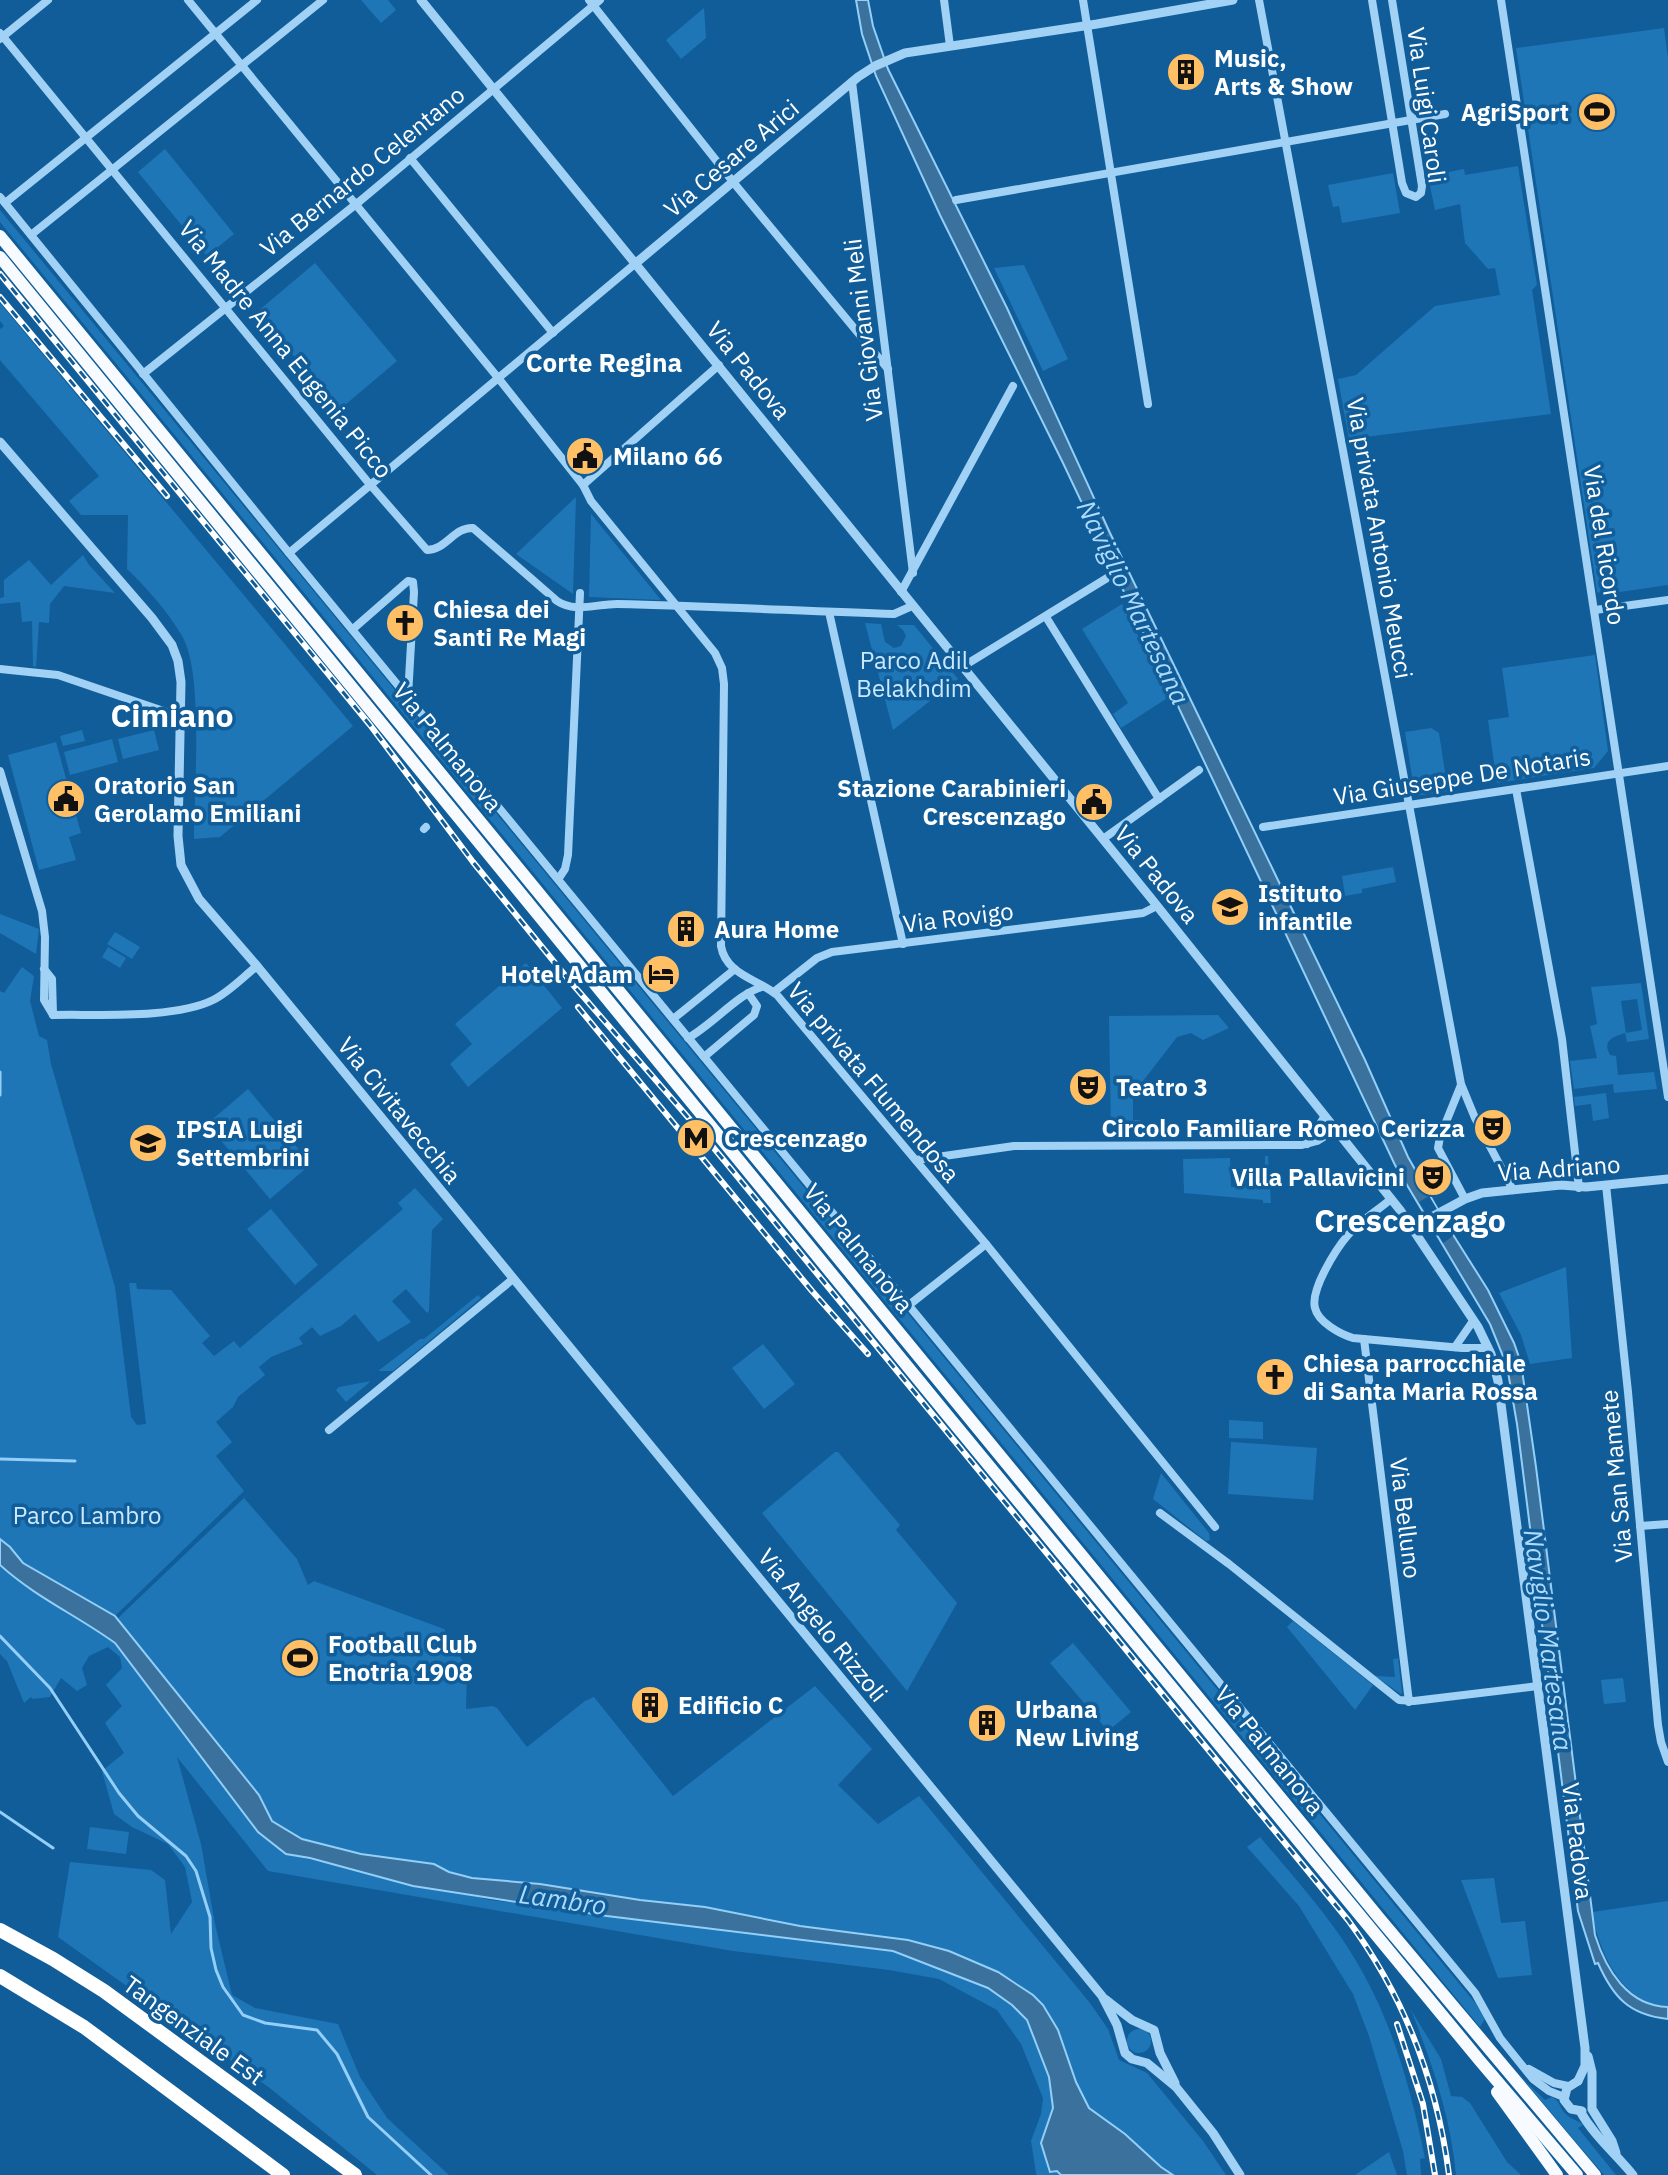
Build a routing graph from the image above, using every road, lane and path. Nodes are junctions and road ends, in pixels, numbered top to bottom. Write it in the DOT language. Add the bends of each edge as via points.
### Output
graph roads {
  1 [pos="48,0"];
  2 [pos="188,0"];
  3 [pos="257,0"];
  4 [pos="323,0"];
  5 [pos="421,0"];
  6 [pos="944,0"];
  7 [pos="1083,0"];
  8 [pos="1233,0"];
  9 [pos="1259,0"];
  10 [pos="1372,0"];
  11 [pos="1392,0"];
  12 [pos="1501,0"];
  13 [pos="594,2"];
  14 [pos="1087,26"];
  15 [pos="215,34"];
  16 [pos="1,36"];
  17 [pos="950,46"];
  18 [pos="241,66"];
  19 [pos="855,80"];
  20 [pos="493,89"];
  21 [pos="1445,114"];
  22 [pos="1412,120"];
  23 [pos="1392,123"];
  24 [pos="87,137"];
  25 [pos="1286,142"];
  26 [pos="410,158"];
  27 [pos="114,169"];
  28 [pos="1111,173"];
  29 [pos="734,182"];
  30 [pos="2,200"];
  31 [pos="956,200"];
  32 [pos="355,205"];
  33 [pos="31,235"];
  34 [pos="0,236"];
  35 [pos="0,257"];
  36 [pos="636,263"];
  37 [pos="226,308"];
  38 [pos="553,333"];
  39 [pos="719,365"];
  40 [pos="888,370"];
  41 [pos="143,374"];
  42 [pos="499,379"];
  43 [pos="1013,386"];
  44 [pos="1148,404"];
  45 [pos="0,442"];
  46 [pos="371,485"];
  47 [pos="583,485"];
  48 [pos="584,503"];
  49 [pos="289,553"];
  50 [pos="913,573"];
  51 [pos="1112,575"];
  52 [pos="901,592"];
  53 [pos="580,593"];
  54 [pos="1668,600"];
  55 [pos="912,606"];
  56 [pos="679,607"];
  57 [pos="579,608"];
  58 [pos="1595,610"];
  59 [pos="829,612"];
  60 [pos="1046,617"];
  61 [pos="353,629"];
  62 [pos="962,667"];
  63 [pos="0,669"];
  64 [pos="408,696"];
  65 [pos="181,717"];
  66 [pos="1668,766"];
  67 [pos="1199,770"];
  68 [pos="0,771"];
  69 [pos="1620,772"];
  70 [pos="1516,789"];
  71 [pos="1159,799"];
  72 [pos="1409,805"];
  73 [pos="1263,827"];
  74 [pos="1103,839"];
  75 [pos="559,878"];
  76 [pos="1157,906"];
  77 [pos="903,944"];
  78 [pos="257,966"];
  79 [pos="735,969"];
  80 [pos="763,987"];
  81 [pos="774,992"];
  82 [pos="748,993"];
  83 [pos="673,1019"];
  84 [pos="688,1038"];
  85 [pos="704,1057"];
  86 [pos="1461,1084"];
  87 [pos="1668,1097"];
  88 [pos="1325,1116"];
  89 [pos="1336,1129"];
  90 [pos="1306,1144"];
  91 [pos="916,1160"];
  92 [pos="1668,1179"];
  93 [pos="1606,1185"];
  94 [pos="1579,1188"];
  95 [pos="1513,1190"];
  96 [pos="1391,1199"];
  97 [pos="1465,1199"];
  98 [pos="1413,1227"];
  99 [pos="986,1244"];
  100 [pos="513,1279"];
  101 [pos="909,1305"];
  102 [pos="1473,1321"];
  103 [pos="1364,1339"];
  104 [pos="1455,1347"];
  105 [pos="1488,1348"];
  106 [pos="329,1430"];
  107 [pos="1160,1513"];
  108 [pos="1668,1524"];
  109 [pos="1640,1526"];
  110 [pos="1215,1527"];
  111 [pos="1538,1686"];
  112 [pos="1409,1702"];
  113 [pos="1668,1762"];
  114 [pos="0,1930"];
  115 [pos="0,1976"];
  116 [pos="1102,1996"];
  117 [pos="1142,2024"];
  118 [pos="1122,2042"];
  119 [pos="1158,2043"];
  120 [pos="1585,2048"];
  121 [pos="1138,2060"];
  122 [pos="1480,2061"];
  123 [pos="1524,2066"];
  124 [pos="1578,2081"];
  125 [pos="1568,2086"];
  126 [pos="1176,2087"];
  127 [pos="1593,2090"];
  128 [pos="1564,2097"];
  129 [pos="1591,2105"];
  130 [pos="1580,2111"];
  131 [pos="1616,2153"];
  132 [pos="283,2175"];
  133 [pos="355,2175"];
  134 [pos="1240,2175"];
  135 [pos="1557,2175"];
  136 [pos="1577,2175"];
  137 [pos="1595,2175"];
  138 [pos="1633,2175"];
  1 -- 16 [label="street"];
  2 -- 15 [label="street"];
  3 -- 15 [label="street"];
  4 -- 18 [label="street"];
  5 -- 20 [label="street, Via Padova"];
  6 -- 17 [label="street"];
  7 -- 14 [label="street"];
  8 -- 14 [label="street, Via Cesare Arici"];
  9 -- 25 [label="street, Via privata Antonio Meucci"];
  10 -- 23 [label="street, Via Luigi Caroli"];
  11 -- 22 [label="street, Via Luigi Caroli"];
  12 -- 58 [label="street, Via del Ricordo"];
  13 -- 20 [label="street, Via Bernardo Celentano"];
  13 -- 29 [label="street"];
  14 -- 17 [label="street, Via Cesare Arici"];
  14 -- 28 [label="street"];
  15 -- 18 [label="street"];
  15 -- 24 [label="street"];
  16 -- 24 [label="street, Via Madre Anna Eugenia Picco"];
  17 -- 19 [label="street, Via Cesare Arici" via="905,53"];
  18 -- 27 [label="street"];
  18 -- 32 [label="street"];
  19 -- 29 [label="street, Via Cesare Arici"];
  19 -- 40 [label="street, Via Giovanni Meli"];
  20 -- 26 [label="street, Via Bernardo Celentano"];
  20 -- 36 [label="street, Via Padova"];
  21 -- 22 [label="street"];
  22 -- 23 [label="street"];
  22 -- 23 [label="street, Via Luigi Caroli" via="1422,186 1416,197 1403,186"];
  23 -- 25 [label="street"];
  24 -- 27 [label="street, Via Madre Anna Eugenia Picco"];
  24 -- 30 [label="street"];
  25 -- 28 [label="street"];
  25 -- 72 [label="street, Via privata Antonio Meucci"];
  26 -- 32 [label="street, Via Bernardo Celentano"];
  26 -- 38 [label="street"];
  27 -- 33 [label="street"];
  27 -- 37 [label="street, Via Madre Anna Eugenia Picco"];
  28 -- 31 [label="street"];
  28 -- 44 [label="street"];
  29 -- 36 [label="street, Via Cesare Arici"];
  29 -- 40 [label="street"];
  30 -- 33 [label="street, Via Palmanova"];
  32 -- 37 [label="street, Via Bernardo Celentano"];
  32 -- 42 [label="street"];
  33 -- 41 [label="street, Via Palmanova"];
  34 -- 137 [label="highway, Via Palmanova"];
  35 -- 122 [label="highway, Via Palmanova"];
  36 -- 38 [label="street"];
  36 -- 39 [label="street, Via Padova"];
  37 -- 41 [label="street, Via Bernardo Celentano"];
  37 -- 46 [label="street, Via Madre Anna Eugenia Picco"];
  38 -- 42 [label="street"];
  39 -- 47 [label="street"];
  39 -- 52 [label="street, Via Padova"];
  40 -- 50 [label="street, Via Giovanni Meli"];
  41 -- 49 [label="street, Via Palmanova"];
  42 -- 46 [label="street"];
  42 -- 47 [label="street"];
  43 -- 50 [label="street"];
  45 -- 65 [label="street, Via Civitavecchia" via="162,630 179,665"];
  46 -- 49 [label="street"];
  46 -- 57 [label="street, Via Madre Anna Eugenia Picco" via="423,547 437,549 460,530 476,530 560,603"];
  47 -- 48 [label="street"];
  47 -- 56 [label="street"];
  49 -- 61 [label="street, Via Palmanova"];
  50 -- 52 [label="street"];
  51 -- 60 [label="street"];
  52 -- 55 [label="street, Via Padova"];
  53 -- 57 [label="street"];
  54 -- 58 [label="street"];
  55 -- 59 [label="street" via="896,614"];
  55 -- 62 [label="street, Via Padova"];
  56 -- 57 [label="street"];
  56 -- 59 [label="street"];
  56 -- 79 [label="street" via="715,653 724,676 721,949"];
  57 -- 75 [label="street" via="568,855"];
  58 -- 69 [label="street, Via del Ricordo"];
  59 -- 77 [label="street"];
  60 -- 62 [label="street"];
  60 -- 71 [label="street"];
  61 -- 64 [label="street, Via Palmanova"];
  61 -- 64 [label="street" via="413,582"];
  62 -- 74 [label="street, Via Padova"];
  63 -- 65 [label="street" via="58,675"];
  64 -- 75 [label="street, Via Palmanova"];
  65 -- 78 [label="street, Via Civitavecchia" via="181,865 199,899"];
  66 -- 69 [label="street, Via Giuseppe De Notaris"];
  67 -- 71 [label="street"];
  68 -- 78 [label="street" via="41,906 53,1015 191,1007 217,997"];
  69 -- 70 [label="street, Via Giuseppe De Notaris"];
  69 -- 87 [label="street, Via del Ricordo"];
  70 -- 72 [label="street, Via Giuseppe De Notaris"];
  70 -- 94 [label="street" via="1562,1039"];
  71 -- 74 [label="street"];
  72 -- 73 [label="street, Via Giuseppe De Notaris"];
  72 -- 86 [label="street, Via privata Antonio Meucci"];
  74 -- 76 [label="street, Via Padova"];
  75 -- 83 [label="street, Via Palmanova"];
  76 -- 77 [label="street, Via Rovigo" via="1143,913"];
  76 -- 88 [label="street, Via Padova"];
  77 -- 81 [label="street, Via Rovigo" via="825,953"];
  78 -- 100 [label="street, Via Civitavecchia"];
  79 -- 80 [label="street, Via privata Flumendosa"];
  79 -- 83 [label="street"];
  80 -- 81 [label="street, Via privata Flumendosa"];
  80 -- 82 [label="street"];
  81 -- 91 [label="street, Via privata Flumendosa"];
  82 -- 84 [label="street"];
  82 -- 85 [label="street" via="755,1013"];
  83 -- 84 [label="street, Via Palmanova"];
  84 -- 85 [label="street, Via Palmanova"];
  85 -- 101 [label="street, Via Palmanova"];
  86 -- 95 [label="street, Via privata Antonio Meucci"];
  86 -- 97 [label="street" via="1438,1148"];
  88 -- 89 [label="street, Via Padova"];
  88 -- 90 [label="street"];
  89 -- 90 [label="street"];
  89 -- 96 [label="street, Via Padova"];
  90 -- 91 [label="street" via="1014,1146"];
  91 -- 99 [label="street, Via privata Flumendosa"];
  92 -- 93 [label="street, Via Adriano"];
  93 -- 94 [label="street, Via Adriano"];
  93 -- 109 [label="street, Via San Mamete"];
  94 -- 95 [label="street, Via Adriano"];
  95 -- 97 [label="street, Via Adriano"];
  96 -- 98 [label="street, Via Padova"];
  96 -- 103 [label="street" via="1353,1230 1319,1283 1315,1308 1322,1319 1339,1332"];
  97 -- 98 [label="street, Via Adriano"];
  98 -- 102 [label="street, Via Padova"];
  99 -- 101 [label="street"];
  99 -- 110 [label="street, Via privata Flumendosa"];
  100 -- 106 [label="street"];
  100 -- 116 [label="street, Via Angelo Rizzoli"];
  101 -- 123 [label="street, Via Palmanova" via="1475,1993 1500,2038"];
  102 -- 104 [label="street"];
  102 -- 105 [label="street, Via Padova"];
  103 -- 104 [label="street"];
  103 -- 112 [label="street, Via Belluno"];
  104 -- 105 [label="street"];
  105 -- 111 [label="street, Via Padova" via="1498,1381"];
  107 -- 112 [label="street" via="1397,1699"];
  108 -- 109 [label="street"];
  109 -- 113 [label="street, Via San Mamete" via="1658,1725"];
  111 -- 112 [label="street"];
  111 -- 120 [label="street, Via Padova"];
  114 -- 133 [label="highway, Tangenziale Est" via="104,1991"];
  115 -- 132 [label="highway" via="84,2027"];
  116 -- 117 [label="street, Via Angelo Rizzoli"];
  116 -- 118 [label="street, Via Angelo Rizzoli"];
  117 -- 118 [label="street" via="1127,2029"];
  117 -- 119 [label="street, Via Angelo Rizzoli" via="1153,2029"];
  118 -- 121 [label="street, Via Angelo Rizzoli" via="1125,2053"];
  119 -- 121 [label="street" via="1152,2056"];
  119 -- 126 [label="street, Via Angelo Rizzoli"];
  120 -- 124 [label="street, Via Padova"];
  120 -- 127 [label="street, Via Padova"];
  121 -- 126 [label="street, Via Angelo Rizzoli"];
  122 -- 135 [label="highway"];
  122 -- 136 [label="highway, Via Palmanova"];
  123 -- 125 [label="street, Via Palmanova"];
  123 -- 128 [label="street, Via Palmanova" via="1546,2089"];
  124 -- 125 [label="street"];
  124 -- 127 [label="street"];
  125 -- 128 [label="street"];
  126 -- 134 [label="street, Via Angelo Rizzoli"];
  127 -- 129 [label="street, Via Padova"];
  128 -- 130 [label="street, Via Palmanova" via="1569,2108"];
  129 -- 130 [label="street"];
  129 -- 131 [label="street"];
  130 -- 131 [label="street"];
  131 -- 138 [label="street"];
}
